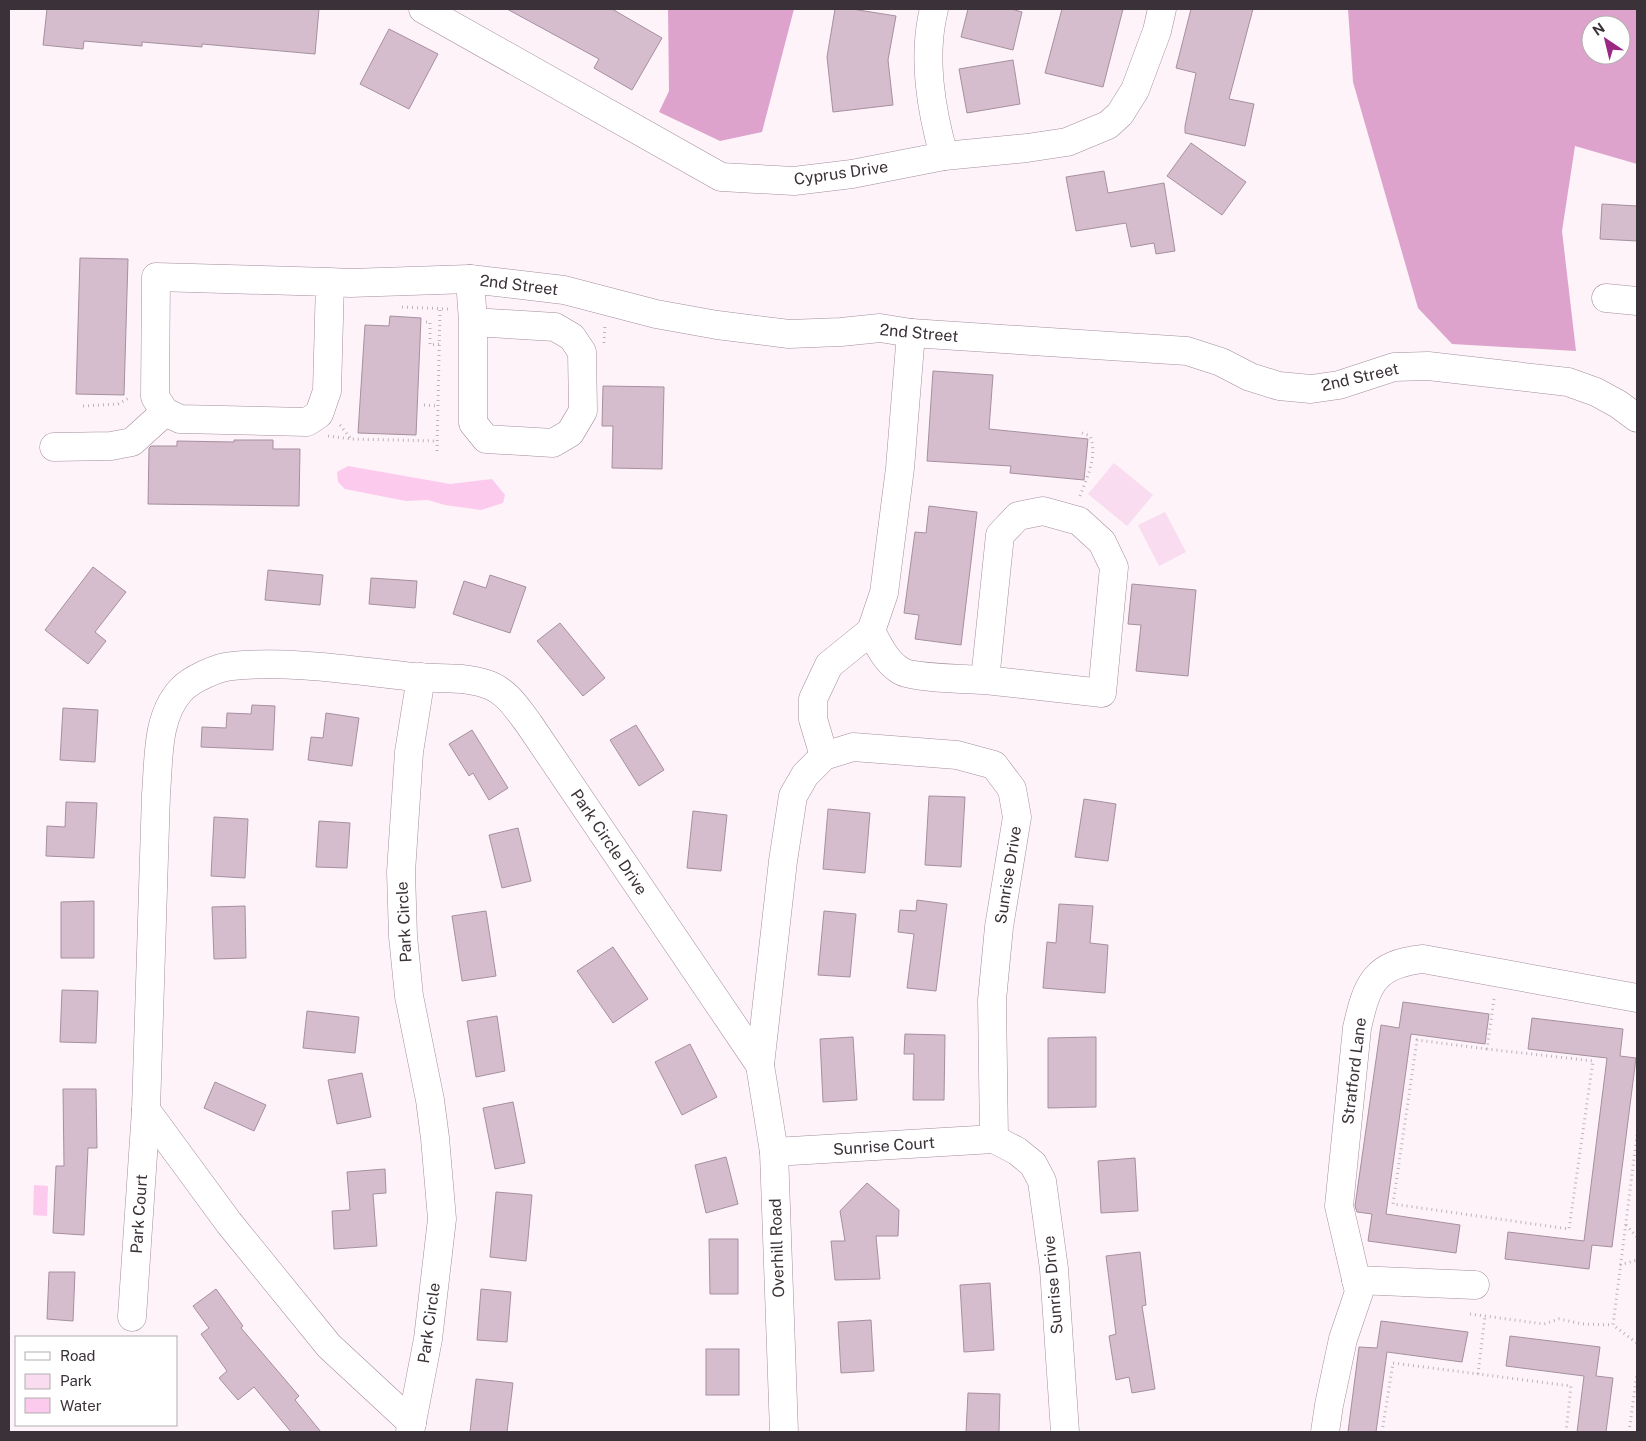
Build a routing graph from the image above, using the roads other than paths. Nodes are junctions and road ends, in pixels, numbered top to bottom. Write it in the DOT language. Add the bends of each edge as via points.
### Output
graph roads {
  1 [pos="423,9"];
  2 [pos="934,9"];
  3 [pos="1162,9"];
  4 [pos="944,156"];
  5 [pos="470,279"];
  6 [pos="330,282"];
  7 [pos="1606,298"];
  8 [pos="1637,301"];
  9 [pos="474,322"];
  10 [pos="911,334"];
  11 [pos="165,412"];
  12 [pos="1637,418"];
  13 [pos="54,447"];
  14 [pos="871,631"];
  15 [pos="421,677"];
  16 [pos="985,680"];
  17 [pos="824,756"];
  18 [pos="1637,998"];
  19 [pos="760,1065"];
  20 [pos="146,1110"];
  21 [pos="994,1139"];
  22 [pos="774,1152"];
  23 [pos="1356,1280"];
  24 [pos="1475,1285"];
  25 [pos="132,1317"];
  26 [pos="411,1427"];
  27 [pos="784,1432"];
  28 [pos="1065,1432"];
  29 [pos="1325,1432"];
  1 -- 4 [label="street, Cyprus Drive" via="721,177 794,181 852,174"];
  2 -- 4 [label="street" via="928,72"];
  3 -- 4 [label="street, Cyprus Drive" via="1135,90 1120,114 1108,125 1067,142"];
  5 -- 6 [label="street, 2nd Street"];
  5 -- 9 [label="street"];
  5 -- 10 [label="street, 2nd Street" via="564,290 656,314 789,334 880,328"];
  6 -- 11 [label="street" via="327,391 319,414 307,422 180,419"];
  6 -- 11 [label="street, 2nd Street" via="156,278 155,397"];
  7 -- 8 [label="street"];
  9 -- 9 [label="street" via="472,423 486,439 553,443 570,433 583,411 582,352 572,337 555,327"];
  10 -- 12 [label="street, 2nd Street" via="1187,351 1279,386 1311,389 1394,367 1428,366 1559,380 1596,392"];
  10 -- 14 [label="street" via="900,468 884,592"];
  11 -- 13 [label="street" via="132,442 111,446"];
  14 -- 16 [label="street" via="891,663 902,672"];
  14 -- 17 [label="street" via="829,665 813,699 813,719"];
  15 -- 19 [label="street, Park Circle Drive" via="485,683 510,699"];
  15 -- 20 [label="street" via="284,665 230,666 200,676 182,689 169,708 160,742 156,794"];
  15 -- 26 [label="street, Park Circle" via="409,752 401,872 403,936 409,996 436,1138 442,1219 428,1339"];
  16 -- 16 [label="street" via="1000,535 1018,516 1044,510 1079,521 1102,542 1114,567 1102,693"];
  17 -- 19 [label="street, Sunrise Drive" via="805,775 793,796"];
  17 -- 21 [label="street, Sunrise Drive" via="853,746 957,755 994,765 1012,789 1017,817 999,928 992,1000"];
  18 -- 23 [label="street, Stratford Lane" via="1423,959 1404,961 1386,968 1364,999 1357,1028 1339,1206"];
  19 -- 22 [label="street, Overhill Road"];
  20 -- 25 [label="street, Park Court"];
  20 -- 26 [label="street, Park Circle" via="229,1223 329,1346"];
  21 -- 22 [label="street, Sunrise Court"];
  21 -- 28 [label="street, Sunrise Drive" via="1033,1164 1042,1181 1054,1269"];
  22 -- 27 [label="street, Overhill Road"];
  23 -- 24 [label="street"];
  23 -- 29 [label="street, Stratford Lane" via="1358,1292 1344,1339"];
}
